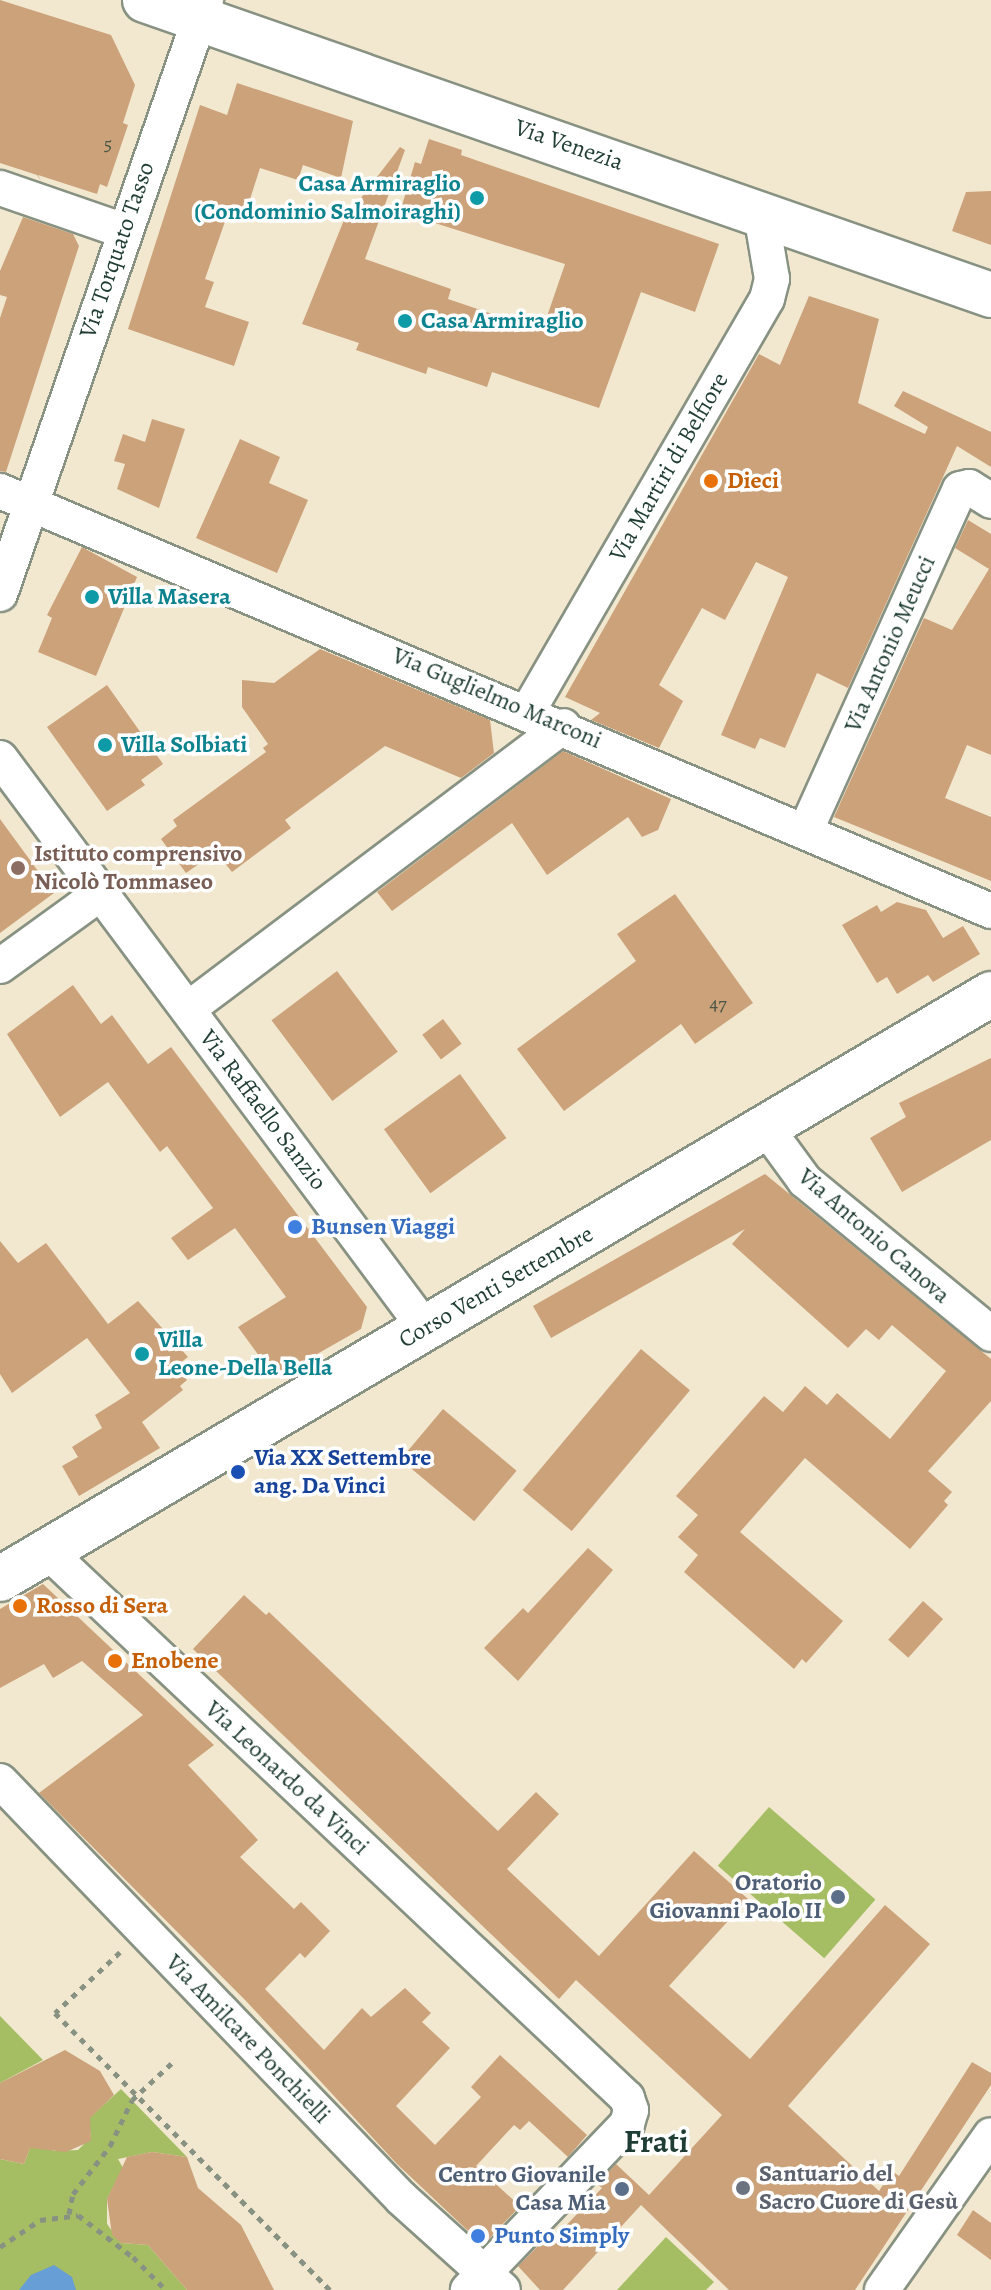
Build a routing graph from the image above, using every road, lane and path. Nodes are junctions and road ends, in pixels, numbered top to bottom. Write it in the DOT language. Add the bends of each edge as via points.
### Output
graph roads {
  1 [pos="145,0"];
  2 [pos="203,10"];
  3 [pos="0,188"];
  4 [pos="761,214"];
  5 [pos="124,231"];
  6 [pos="991,295"];
  7 [pos="0,491"];
  8 [pos="991,501"];
  9 [pos="32,502"];
  10 [pos="0,594"];
  11 [pos="528,711"];
  12 [pos="563,726"];
  13 [pos="0,758"];
  14 [pos="805,832"];
  15 [pos="101,893"];
  16 [pos="991,911"];
  17 [pos="0,966"];
  18 [pos="991,994"];
  19 [pos="188,1009"];
  20 [pos="767,1129"];
  21 [pos="425,1328"];
  22 [pos="991,1334"];
  23 [pos="47,1551"];
  24 [pos="0,1579"];
  25 [pos="0,1781"];
  26 [pos="129,1943"];
  27 [pos="93,1977"];
  28 [pos="100,1985"];
  29 [pos="173,2062"];
  30 [pos="135,2098"];
  31 [pos="991,2135"];
  32 [pos="69,2214"];
  33 [pos="0,2247"];
  34 [pos="485,2285"];
  35 [pos="166,2290"];
  36 [pos="330,2290"];
  37 [pos="882,2290"];
  1 -- 2 [label="street, Via Venezia"];
  2 -- 4 [label="street, Via Venezia"];
  2 -- 5 [label="street, Via Torquato Tasso"];
  3 -- 5 [label="street"];
  4 -- 6 [label="street, Via Venezia"];
  4 -- 11 [label="street, Via Martiri di Belfiore" via="772,279 767,299"];
  5 -- 9 [label="street, Via Torquato Tasso"];
  7 -- 9 [label="street, Via Guglielmo Marconi"];
  8 -- 14 [label="street, Via Antonio Meucci" via="969,487 960,489"];
  9 -- 10 [label="street, Via Torquato Tasso"];
  9 -- 11 [label="street, Via Guglielmo Marconi"];
  11 -- 12 [label="street, Via Guglielmo Marconi"];
  12 -- 14 [label="street, Via Guglielmo Marconi"];
  12 -- 19 [label="street"];
  13 -- 15 [label="street, Via Raffaello Sanzio"];
  14 -- 16 [label="street, Via Guglielmo Marconi"];
  15 -- 17 [label="street"];
  15 -- 19 [label="street, Via Raffaello Sanzio"];
  18 -- 20 [label="street, Corso Venti Settembre"];
  19 -- 21 [label="street, Via Raffaello Sanzio"];
  20 -- 21 [label="street, Corso Venti Settembre"];
  20 -- 22 [label="street, Via Antonio Canova" via="805,1181"];
  21 -- 23 [label="street, Corso Venti Settembre"];
  23 -- 24 [label="street, Corso Venti Settembre"];
  23 -- 34 [label="street, Via Leonardo da Vinci" via="627,2098 630,2116 622,2131"];
  25 -- 34 [label="street, Via Amilcare Ponchielli"];
  26 -- 27 [label="path"];
  27 -- 28 [label="path"];
  27 -- 30 [label="path" via="55,2013"];
  29 -- 30 [label="path"];
  30 -- 32 [label="path" via="110,2146 73,2194"];
  30 -- 36 [label="path"];
  31 -- 37 [label="street"];
  32 -- 33 [label="path" via="40,2220"];
  32 -- 35 [label="path" via="91,2221"];
}
